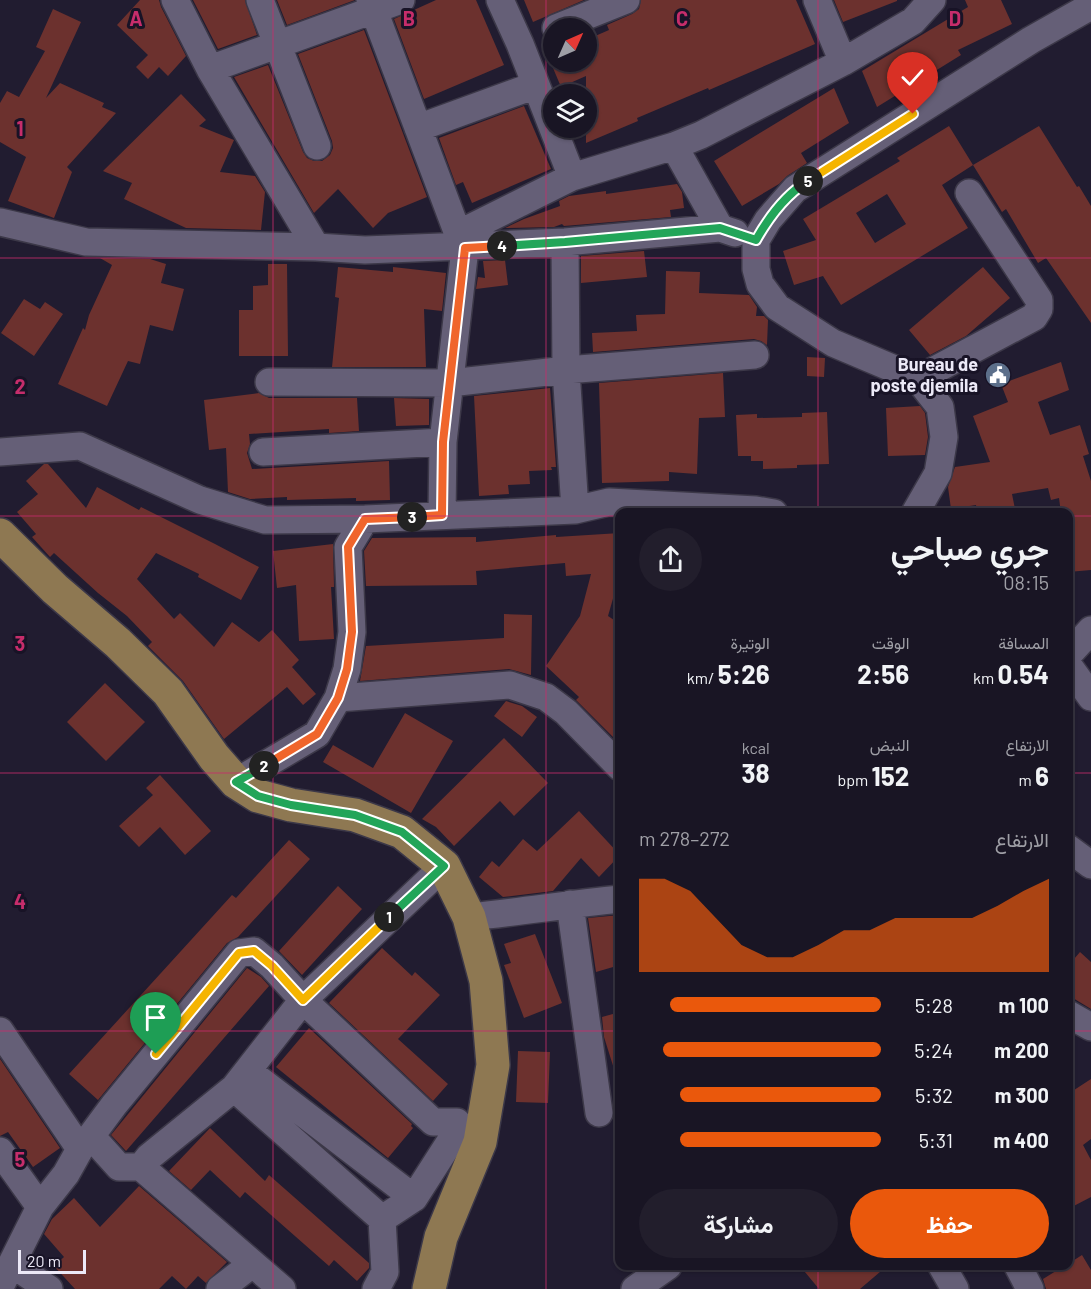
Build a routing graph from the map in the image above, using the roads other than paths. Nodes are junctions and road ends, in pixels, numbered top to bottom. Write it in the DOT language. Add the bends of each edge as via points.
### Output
graph roads {
  1 [pos="175,0"];
  2 [pos="260,0"];
  3 [pos="401,0"];
  4 [pos="500,0"];
  5 [pos="626,0"];
  6 [pos="817,0"];
  7 [pos="932,0"];
  8 [pos="372,4"];
  9 [pos="1091,6"];
  10 [pos="577,9"];
  11 [pos="543,34"];
  12 [pos="520,44"];
  13 [pos="278,46"];
  14 [pos="843,62"];
  15 [pos="210,69"];
  16 [pos="536,85"];
  17 [pos="418,128"];
  18 [pos="317,146"];
  19 [pos="674,146"];
  20 [pos="572,177"];
  21 [pos="969,193"];
  22 [pos="0,222"];
  23 [pos="720,228"];
  24 [pos="756,240"];
  25 [pos="461,241"];
  26 [pos="565,242"];
  27 [pos="316,247"];
  28 [pos="755,355"];
  29 [pos="566,370"];
  30 [pos="918,379"];
  31 [pos="269,382"];
  32 [pos="450,383"];
  33 [pos="443,442"];
  34 [pos="0,452"];
  35 [pos="263,452"];
  36 [pos="719,508"];
  37 [pos="925,508"];
  38 [pos="575,510"];
  39 [pos="442,515"];
  40 [pos="365,519"];
  41 [pos="0,535"];
  42 [pos="1091,630"];
  43 [pos="1073,650"];
  44 [pos="1073,672"];
  45 [pos="1091,697"];
  46 [pos="338,698"];
  47 [pos="615,762"];
  48 [pos="236,782"];
  49 [pos="1073,852"];
  50 [pos="1091,865"];
  51 [pos="444,866"];
  52 [pos="615,900"];
  53 [pos="570,904"];
  54 [pos="470,917"];
  55 [pos="303,1000"];
  56 [pos="1073,1017"];
  57 [pos="1091,1028"];
  58 [pos="0,1031"];
  59 [pos="241,1080"];
  60 [pos="599,1113"];
  61 [pos="86,1143"];
  62 [pos="0,1151"];
  63 [pos="141,1167"];
  64 [pos="414,1198"];
  65 [pos="40,1207"];
  66 [pos="382,1219"];
  67 [pos="252,1264"];
  68 [pos="662,1270"];
  69 [pos="944,1270"];
  70 [pos="1020,1270"];
  71 [pos="6,1276"];
  72 [pos="49,1289"];
  73 [pos="220,1289"];
  74 [pos="282,1289"];
  75 [pos="376,1289"];
  76 [pos="429,1289"];
  77 [pos="634,1289"];
  78 [pos="955,1289"];
  79 [pos="1030,1289"];
  1 -- 15 [label="street"];
  2 -- 13 [label="street"];
  3 -- 8 [label="street"];
  4 -- 12 [label="street"];
  5 -- 10 [label="street"];
  6 -- 14 [label="street"];
  7 -- 14 [label="street" via="913,21"];
  8 -- 13 [label="street"];
  8 -- 17 [label="street"];
  9 -- 24 [label="street" via="1030,40 795,189"];
  11 -- 12 [label="street"];
  12 -- 16 [label="street"];
  13 -- 15 [label="street"];
  13 -- 18 [label="street"];
  14 -- 19 [label="street"];
  15 -- 27 [label="street"];
  16 -- 17 [label="street"];
  16 -- 20 [label="street"];
  17 -- 25 [label="street"];
  19 -- 20 [label="street"];
  19 -- 23 [label="street"];
  20 -- 25 [label="street"];
  21 -- 30 [label="street" via="1039,300 1038,309 1034,317"];
  22 -- 27 [label="street" via="86,242"];
  23 -- 24 [label="street"];
  23 -- 26 [label="street"];
  24 -- 30 [label="street" via="760,284 777,308 833,343"];
  25 -- 26 [label="street"];
  25 -- 27 [label="street" via="365,250"];
  25 -- 32 [label="street"];
  26 -- 29 [label="street"];
  28 -- 29 [label="street"];
  29 -- 32 [label="street"];
  29 -- 38 [label="street"];
  30 -- 37 [label="street" via="940,407 944,437 938,473"];
  31 -- 32 [label="street"];
  32 -- 33 [label="street"];
  33 -- 35 [label="street"];
  33 -- 39 [label="street"];
  34 -- 40 [label="street" via="80,446 200,500 266,520"];
  36 -- 38 [label="street" via="609,502"];
  38 -- 39 [label="street"];
  39 -- 40 [label="street"];
  40 -- 46 [label="street" via="348,547 352,632"];
  41 -- 48 [label="main road" via="168,692"];
  42 -- 43 [label="street"];
  44 -- 45 [label="street"];
  46 -- 47 [label="street" via="510,685 546,697"];
  46 -- 48 [label="street" via="317,734"];
  48 -- 51 [label="main road" via="258,796 355,815 402,832"];
  49 -- 50 [label="street"];
  51 -- 54 [label="main road"];
  51 -- 55 [label="street"];
  52 -- 53 [label="street"];
  53 -- 54 [label="street"];
  53 -- 60 [label="street"];
  54 -- 76 [label="main road" via="486,981 493,1065 480,1142 441,1237"];
  55 -- 59 [label="street"];
  55 -- 61 [label="street" via="254,951 239,953"];
  55 -- 64 [label="street" via="433,1122 457,1122 455,1134"];
  56 -- 57 [label="street"];
  58 -- 61 [label="street"];
  59 -- 63 [label="street"];
  59 -- 64 [label="street"];
  59 -- 66 [label="street"];
  61 -- 63 [label="street" via="119,1167"];
  61 -- 65 [label="street"];
  62 -- 65 [label="street"];
  63 -- 67 [label="street"];
  64 -- 66 [label="street"];
  65 -- 71 [label="street"];
  66 -- 75 [label="street" via="385,1272"];
  67 -- 73 [label="street"];
  67 -- 74 [label="street"];
  68 -- 77 [label="street"];
  69 -- 78 [label="street"];
  70 -- 79 [label="street"];
  71 -- 72 [label="street"];
}
